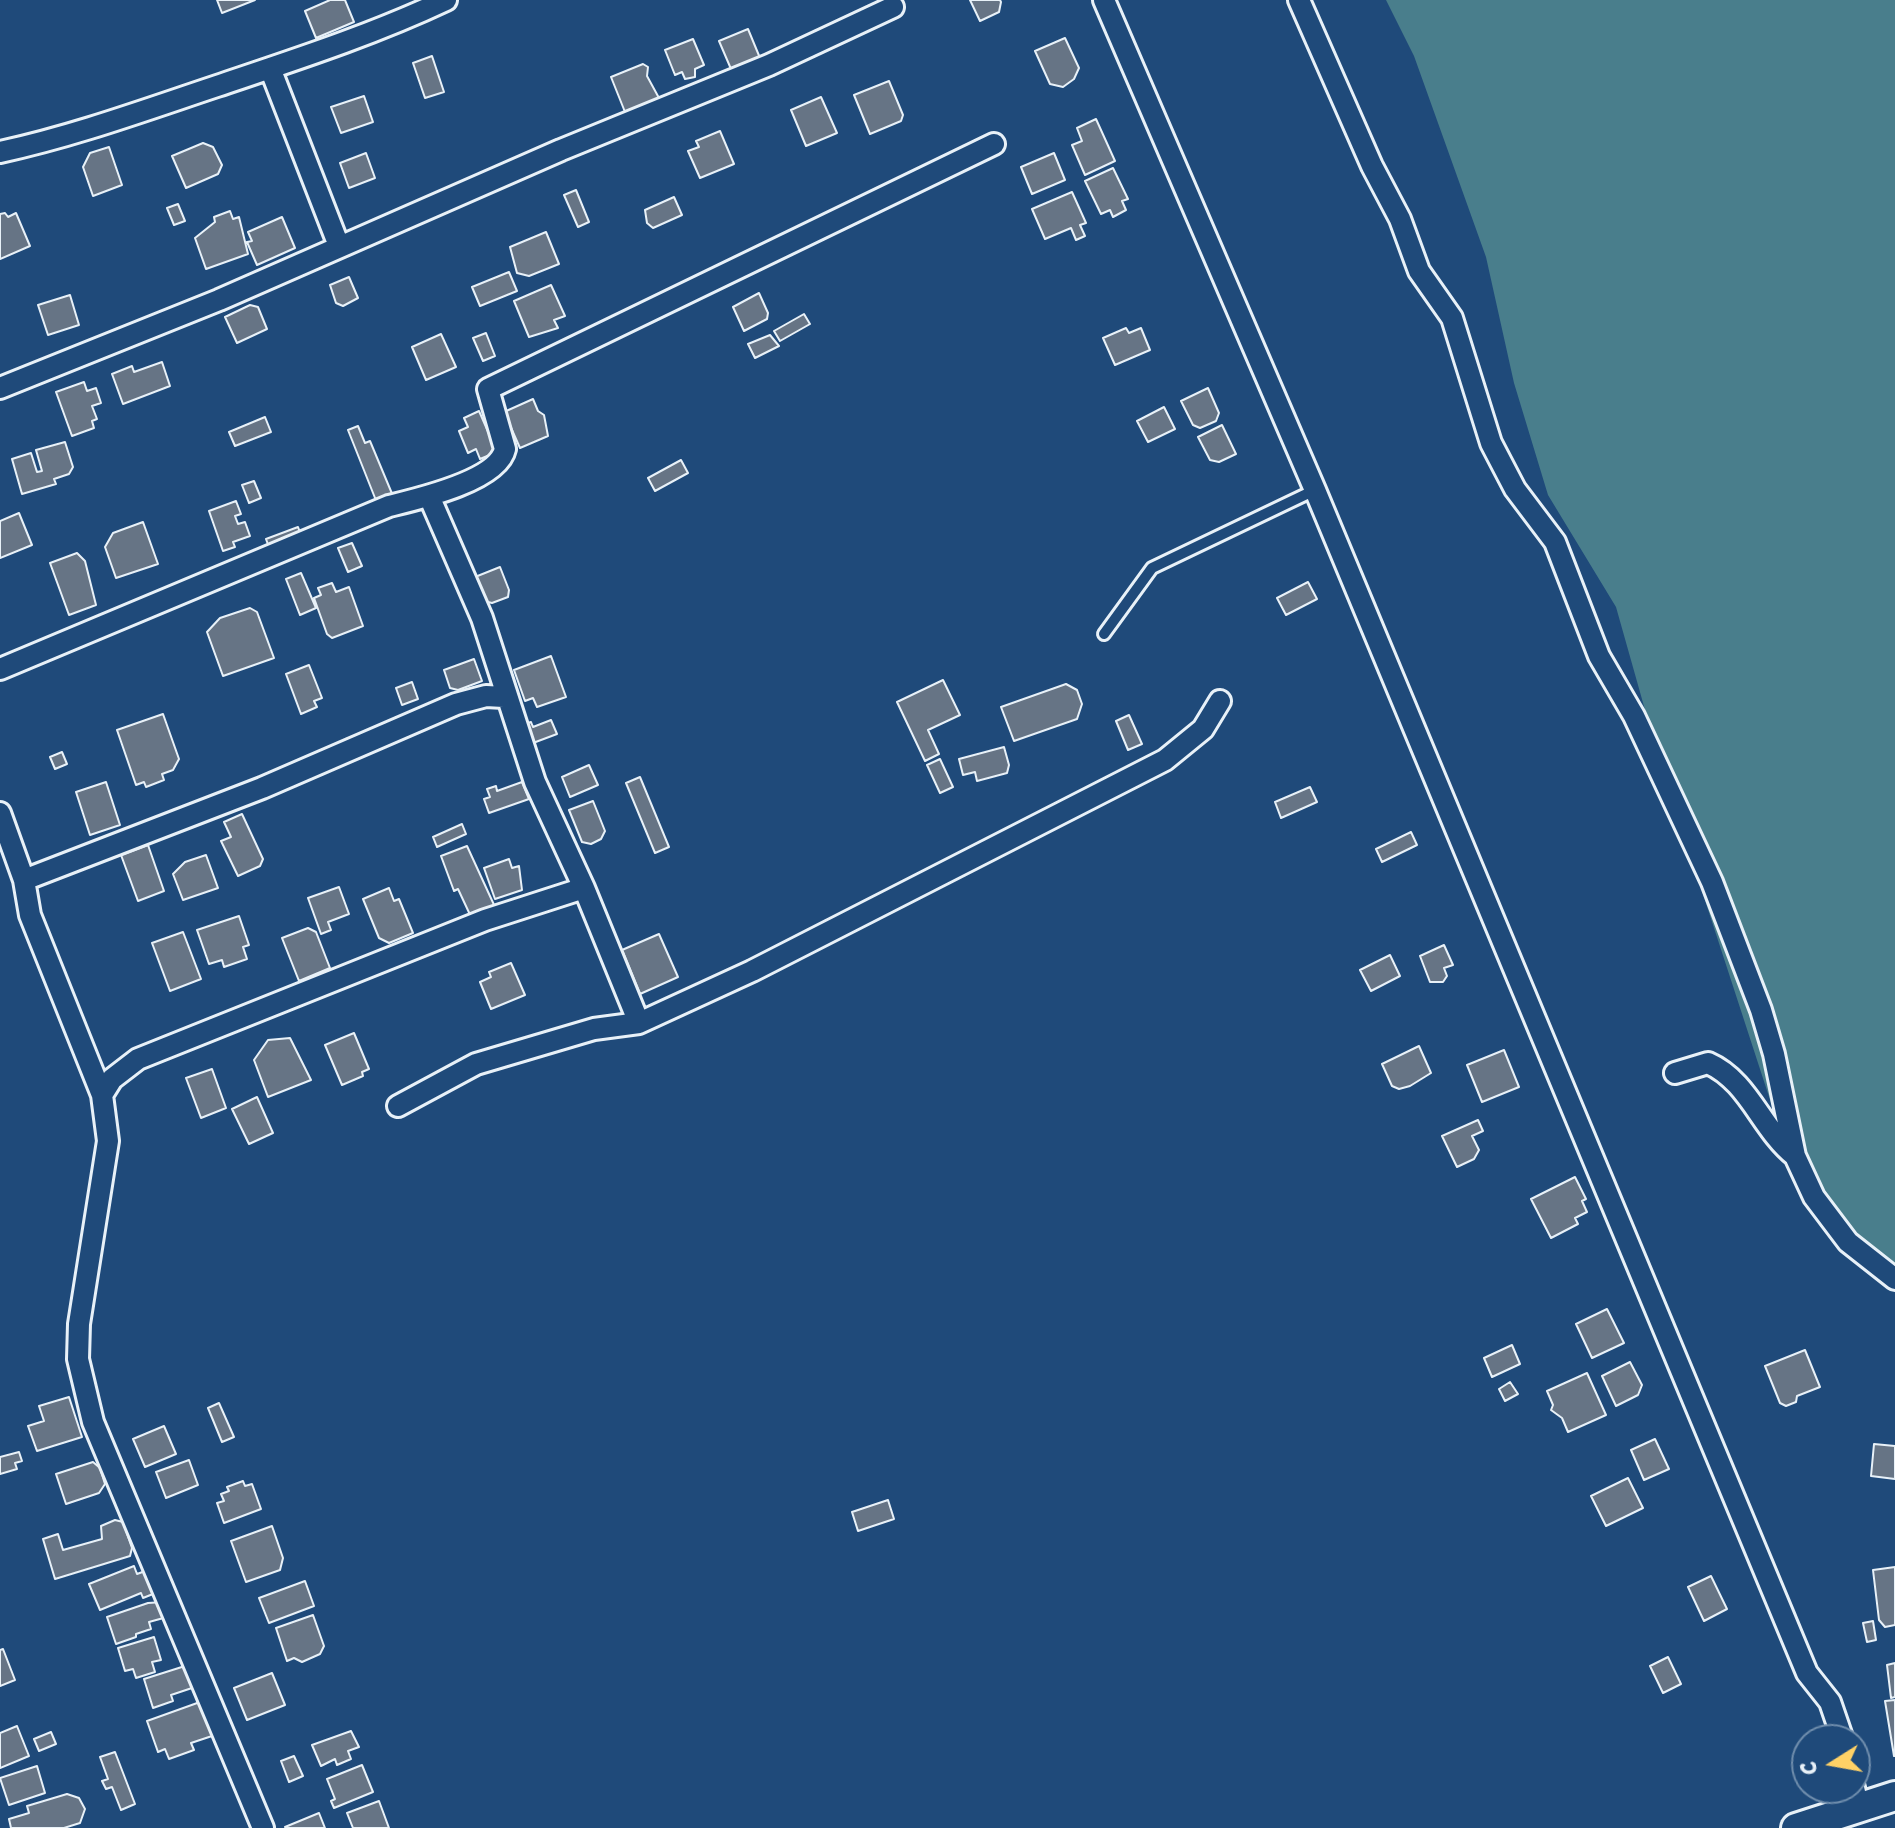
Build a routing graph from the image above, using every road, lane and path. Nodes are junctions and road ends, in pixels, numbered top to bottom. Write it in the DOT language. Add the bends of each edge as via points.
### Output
graph roads {
  1 [pos="446,0"];
  2 [pos="1104,0"];
  3 [pos="1299,0"];
  4 [pos="893,7"];
  5 [pos="270,68"];
  6 [pos="994,144"];
  7 [pos="0,152"];
  8 [pos="339,246"];
  9 [pos="0,388"];
  10 [pos="1315,490"];
  11 [pos="429,496"];
  12 [pos="1104,634"];
  13 [pos="0,669"];
  14 [pos="504,697"];
  15 [pos="1220,701"];
  16 [pos="0,813"];
  17 [pos="24,880"];
  18 [pos="584,888"];
  19 [pos="639,1023"];
  20 [pos="1675,1073"];
  21 [pos="102,1095"];
  22 [pos="398,1106"];
  23 [pos="1795,1156"];
  24 [pos="1895,1279"];
  25 [pos="1838,1724"];
  26 [pos="1871,1796"];
  27 [pos="1895,1796"];
  28 [pos="1841,1804"];
  29 [pos="263,1828"];
  30 [pos="1796,1828"];
  1 -- 5 [label="street" via="385,29"];
  2 -- 10 [label="street"];
  3 -- 23 [label="street" via="1419,271 1452,318 1491,443 1515,489 1555,542 1599,656 1634,716 1712,882 1774,1054"];
  4 -- 8 [label="street" via="769,65"];
  5 -- 7 [label="street" via="59,139"];
  5 -- 8 [label="street"];
  6 -- 11 [label="street" via="488,389 503,457 486,472"];
  8 -- 9 [label="street"];
  10 -- 12 [label="lane" via="1152,568"];
  10 -- 25 [label="street" via="1690,1398 1807,1673 1830,1702"];
  11 -- 13 [label="street" via="389,506"];
  11 -- 14 [label="street" via="482,618"];
  14 -- 17 [label="street" via="456,704 262,788"];
  14 -- 18 [label="street" via="535,782"];
  15 -- 19 [label="street" via="1203,729 1165,760 752,971"];
  16 -- 17 [label="street"];
  17 -- 21 [label="street" via="30,915"];
  18 -- 19 [label="street"];
  18 -- 21 [label="street" via="485,920 138,1059 112,1079"];
  19 -- 22 [label="street" via="594,1029 476,1064"];
  20 -- 23 [label="street" via="1708,1063 1723,1069"];
  21 -- 29 [label="street" via="108,1141 78,1359 93,1422"];
  23 -- 24 [label="street" via="1814,1197 1848,1242"];
  26 -- 27 [label="main road"];
  28 -- 30 [label="main road"];
}
